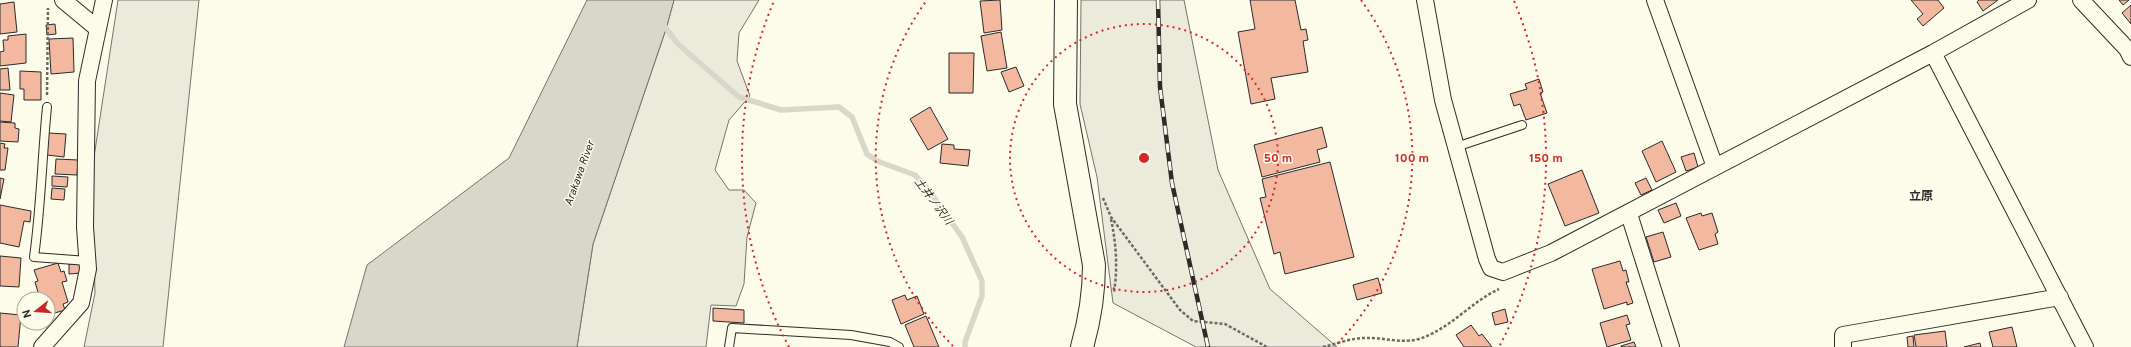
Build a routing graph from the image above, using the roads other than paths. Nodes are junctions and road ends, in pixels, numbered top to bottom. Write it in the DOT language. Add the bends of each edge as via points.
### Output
graph roads {
  1 [pos="63,0"];
  2 [pos="104,0"];
  3 [pos="1066,0"];
  4 [pos="1425,0"];
  5 [pos="1655,0"];
  6 [pos="2028,0"];
  7 [pos="2081,0"];
  8 [pos="98,29"];
  9 [pos="1933,53"];
  10 [pos="2131,57"];
  11 [pos="47,106"];
  12 [pos="1522,125"];
  13 [pos="1456,147"];
  14 [pos="1715,167"];
  15 [pos="1628,214"];
  16 [pos="88,261"];
  17 [pos="2060,297"];
  18 [pos="42,347"];
  19 [pos="729,347"];
  20 [pos="899,347"];
  21 [pos="1082,347"];
  22 [pos="1671,347"];
  23 [pos="1844,347"];
  24 [pos="2085,347"];
  1 -- 8 [label="street"];
  2 -- 8 [label="street"];
  3 -- 21 [label="street" via="1065,104 1094,265 1092,304"];
  4 -- 13 [label="street" via="1443,100"];
  5 -- 14 [label="street"];
  6 -- 9 [label="street"];
  7 -- 10 [label="street" via="2127,49"];
  8 -- 16 [label="street" via="87,81 85,228"];
  9 -- 14 [label="street"];
  9 -- 17 [label="street"];
  11 -- 16 [label="lane" via="40,215 34,257"];
  12 -- 13 [label="lane"];
  13 -- 15 [label="street" via="1491,268 1503,272 1551,253"];
  14 -- 15 [label="street"];
  15 -- 22 [label="street"];
  16 -- 18 [label="street" via="81,303"];
  17 -- 23 [label="street" via="1843,335"];
  17 -- 24 [label="street"];
  19 -- 20 [label="lane" via="732,328 851,335 890,342"];
}
